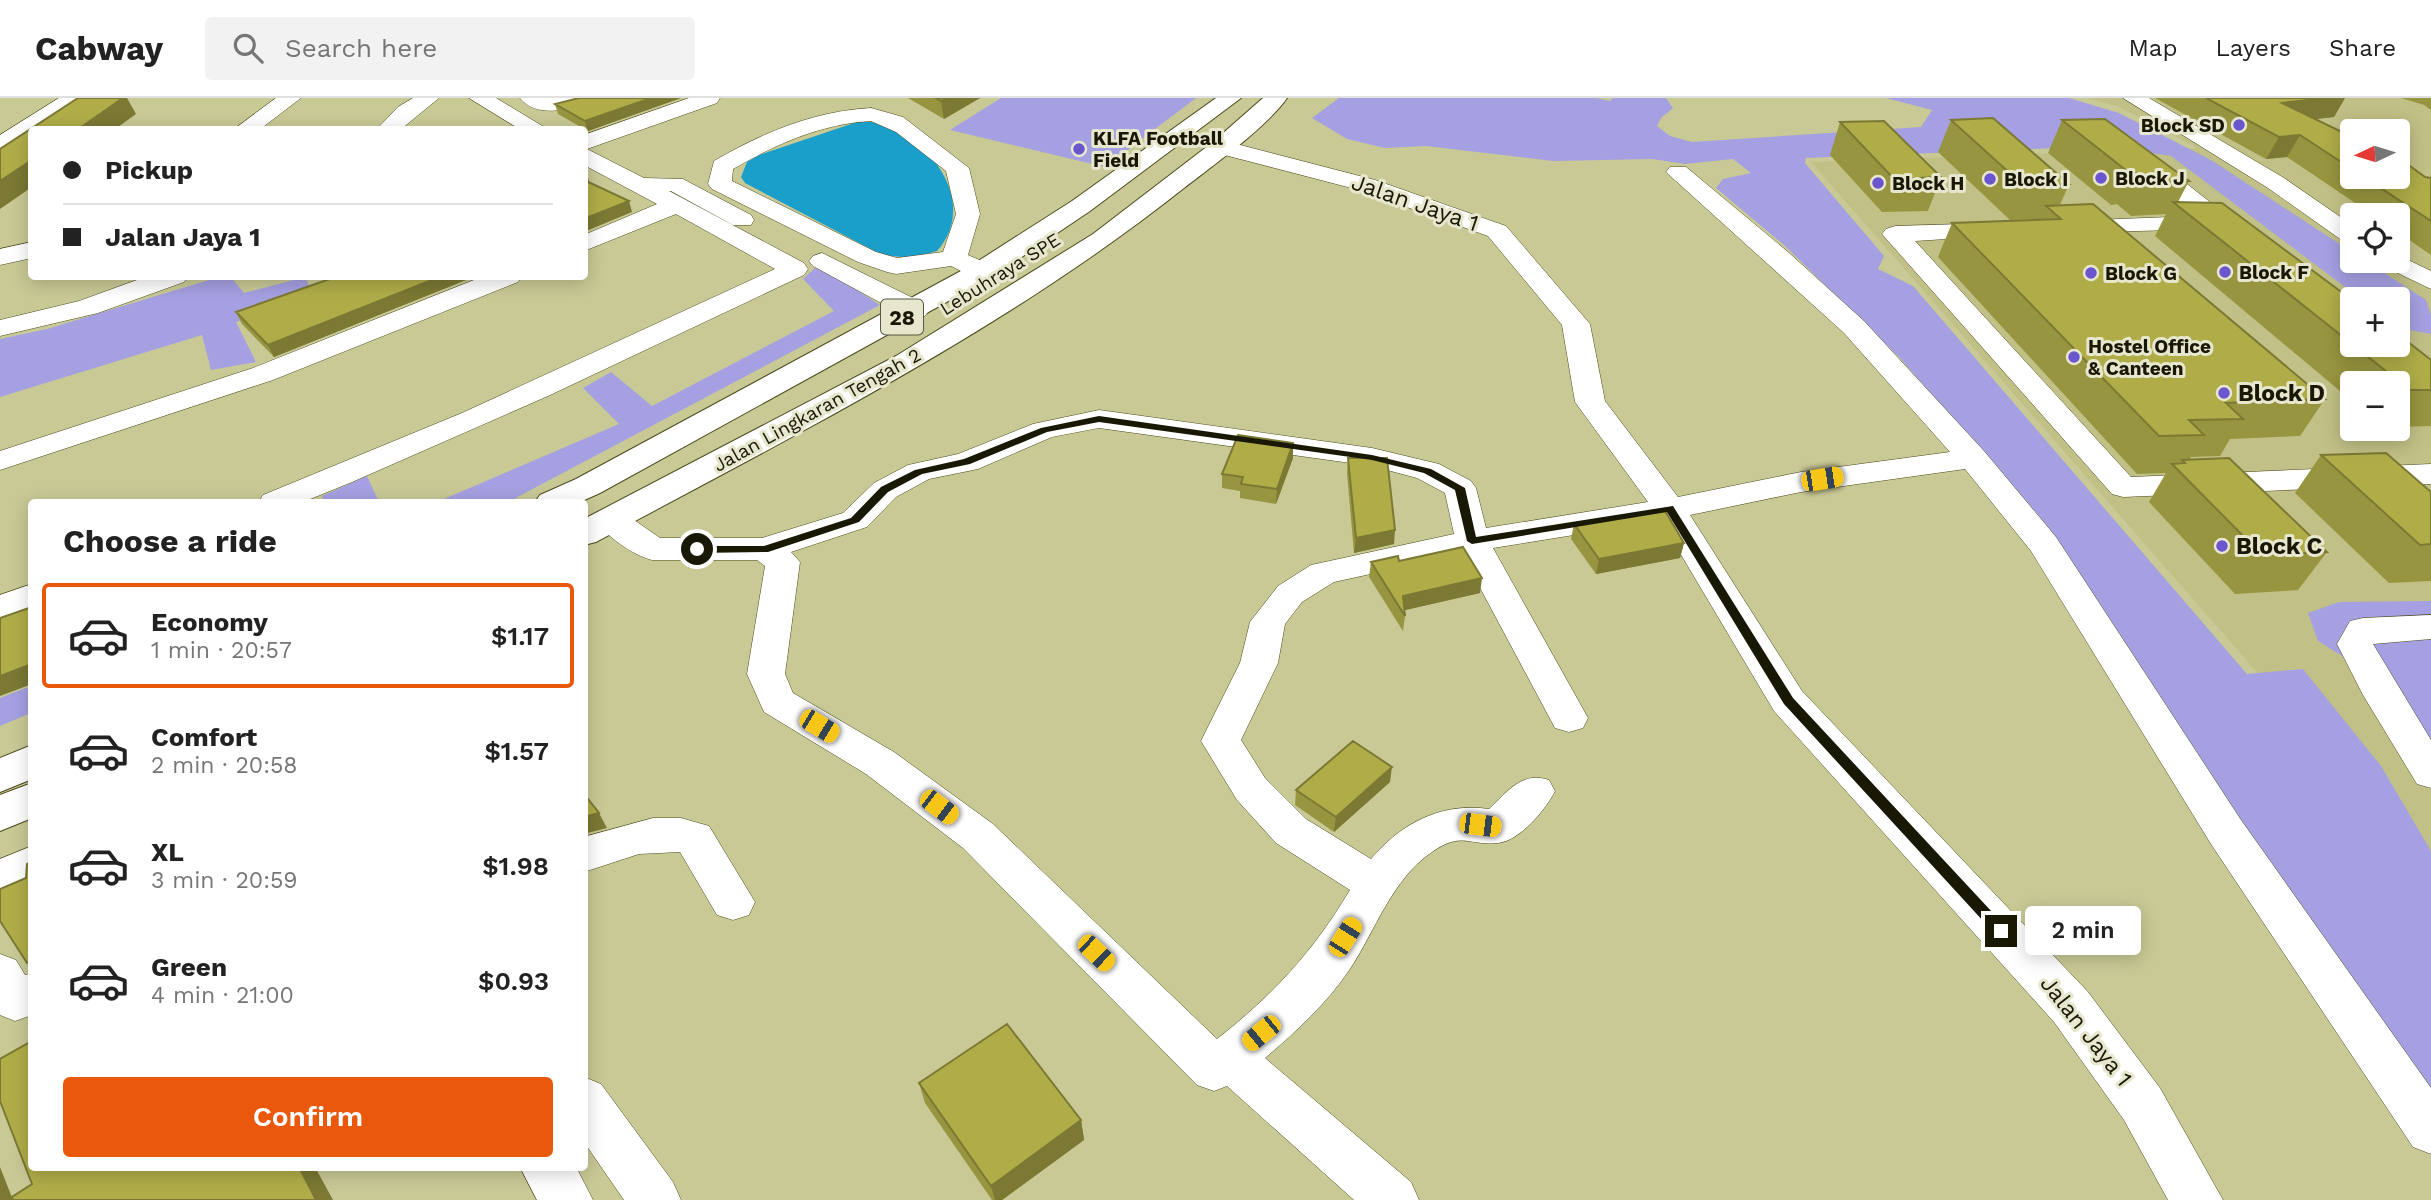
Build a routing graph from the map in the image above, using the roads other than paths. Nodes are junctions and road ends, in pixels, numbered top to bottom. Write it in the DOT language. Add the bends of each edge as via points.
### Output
graph roads {
  1 [pos="74,98"];
  2 [pos="290,98"];
  3 [pos="428,98"];
  4 [pos="514,98"];
  5 [pos="531,98"];
  6 [pos="583,98"];
  7 [pos="709,98"];
  8 [pos="1230,98"];
  9 [pos="1252,98"];
  10 [pos="1276,98"];
  11 [pos="2134,98"];
  12 [pos="486,101"];
  13 [pos="30,126"];
  14 [pos="250,126"];
  15 [pos="392,126"];
  16 [pos="531,126"];
  17 [pos="28,127"];
  18 [pos="588,143"];
  19 [pos="0,145"];
  20 [pos="1221,147"];
  21 [pos="588,157"];
  22 [pos="2146,163"];
  23 [pos="2292,170"];
  24 [pos="1678,172"];
  25 [pos="2258,172"];
  26 [pos="640,185"];
  27 [pos="677,205"];
  28 [pos="2221,223"];
  29 [pos="2340,228"];
  30 [pos="2021,229"];
  31 [pos="2047,229"];
  32 [pos="588,242"];
  33 [pos="2254,248"];
  34 [pos="28,251"];
  35 [pos="0,257"];
  36 [pos="954,258"];
  37 [pos="2410,270"];
  38 [pos="982,271"];
  39 [pos="164,280"];
  40 [pos="499,280"];
  41 [pos="2431,281"];
  42 [pos="915,310"];
  43 [pos="0,328"];
  44 [pos="1973,457"];
  45 [pos="0,461"];
  46 [pos="2431,474"];
  47 [pos="283,499"];
  48 [pos="558,499"];
  49 [pos="1670,509"];
  50 [pos="594,519"];
  51 [pos="1472,541"];
  52 [pos="764,549"];
  53 [pos="28,598"];
  54 [pos="0,608"];
  55 [pos="2431,627"];
  56 [pos="1569,718"];
  57 [pos="28,742"];
  58 [pos="0,755"];
  59 [pos="28,763"];
  60 [pos="2431,773"];
  61 [pos="0,776"];
  62 [pos="1535,791"];
  63 [pos="28,801"];
  64 [pos="0,814"];
  65 [pos="588,853"];
  66 [pos="28,865"];
  67 [pos="0,879"];
  68 [pos="1375,883"];
  69 [pos="733,902"];
  70 [pos="0,974"];
  71 [pos="28,995"];
  72 [pos="1230,1058"];
  73 [pos="588,1106"];
  74 [pos="2431,1130"];
  75 [pos="549,1171"];
  76 [pos="567,1200"];
  77 [pos="655,1200"];
  78 [pos="1393,1200"];
  79 [pos="2197,1200"];
  1 -- 13 [label="street"];
  2 -- 14 [label="street"];
  3 -- 15 [label="street"];
  4 -- 12 [label="street"];
  5 -- 6 [label="street" via="559,106"];
  7 -- 18 [label="street"];
  8 -- 38 [label="highway, Jalan Lingkaran Tengah 2 / 28" via="1082,206"];
  9 -- 50 [label="highway, Lebuhraya SPE" via="1136,187 979,288"];
  10 -- 20 [label="highway, Jalan Lingkaran Tengah 2 / 28"];
  11 -- 25 [label="street"];
  12 -- 16 [label="street"];
  17 -- 19 [label="street"];
  20 -- 49 [label="street, Jalan Jaya 1" via="1367,185 1497,231 1576,324 1590,402"];
  20 -- 50 [label="highway, Jalan Lingkaran Tengah 2 / 28" via="1102,240 907,362"];
  21 -- 26 [label="street"];
  22 -- 28 [label="street"];
  23 -- 25 [label="street"];
  24 -- 44 [label="street" via="1854,327"];
  25 -- 29 [label="street"];
  26 -- 27 [label="street"];
  26 -- 42 [label="street" via="675,184"];
  27 -- 32 [label="street"];
  27 -- 47 [label="street" via="795,269 584,369"];
  28 -- 31 [label="street"];
  28 -- 33 [label="street"];
  30 -- 46 [label="street" via="1895,234 2123,487"];
  34 -- 35 [label="street"];
  36 -- 36 [label="street" via="968,214 957,168 889,118 867,114 838,117 747,151 722,166 720,184 867,257 896,265"];
  36 -- 38 [label="street"];
  37 -- 41 [label="street"];
  38 -- 42 [label="highway, Jalan Lingkaran Tengah 2 / 28"];
  39 -- 43 [label="street" via="88,307"];
  40 -- 45 [label="street" via="262,374"];
  42 -- 48 [label="highway, Jalan Lingkaran Tengah 2 / 28"];
  44 -- 49 [label="street" via="1801,482"];
  44 -- 74 [label="street" via="2044,545 2226,832"];
  49 -- 51 [label="street"];
  49 -- 79 [label="street, Jalan Jaya 1" via="1788,701 2071,1007 2143,1104"];
  50 -- 52 [label="street" via="652,549"];
  51 -- 52 [label="street" via="1460,488 1428,471 1372,457 1099,419 1044,430 967,461 919,472 885,490 855,520"];
  51 -- 56 [label="street"];
  51 -- 68 [label="street" via="1323,573 1290,594 1268,622 1259,663 1221,741 1251,789 1290,831"];
  52 -- 72 [label="street" via="783,562 766,674 778,702 880,763 978,836 1214,1069"];
  53 -- 54 [label="street"];
  55 -- 60 [label="street" via="2363,630 2355,644"];
  57 -- 58 [label="highway"];
  59 -- 61 [label="highway"];
  62 -- 68 [label="street" via="1498,827 1463,823 1429,831"];
  63 -- 64 [label="highway"];
  65 -- 69 [label="street" via="654,835 694,838"];
  66 -- 67 [label="street"];
  68 -- 72 [label="street" via="1358,917 1319,973 1277,1020"];
  70 -- 71 [label="street" via="15,1000"];
  72 -- 78 [label="street"];
  73 -- 77 [label="street"];
  75 -- 76 [label="street"];
}
